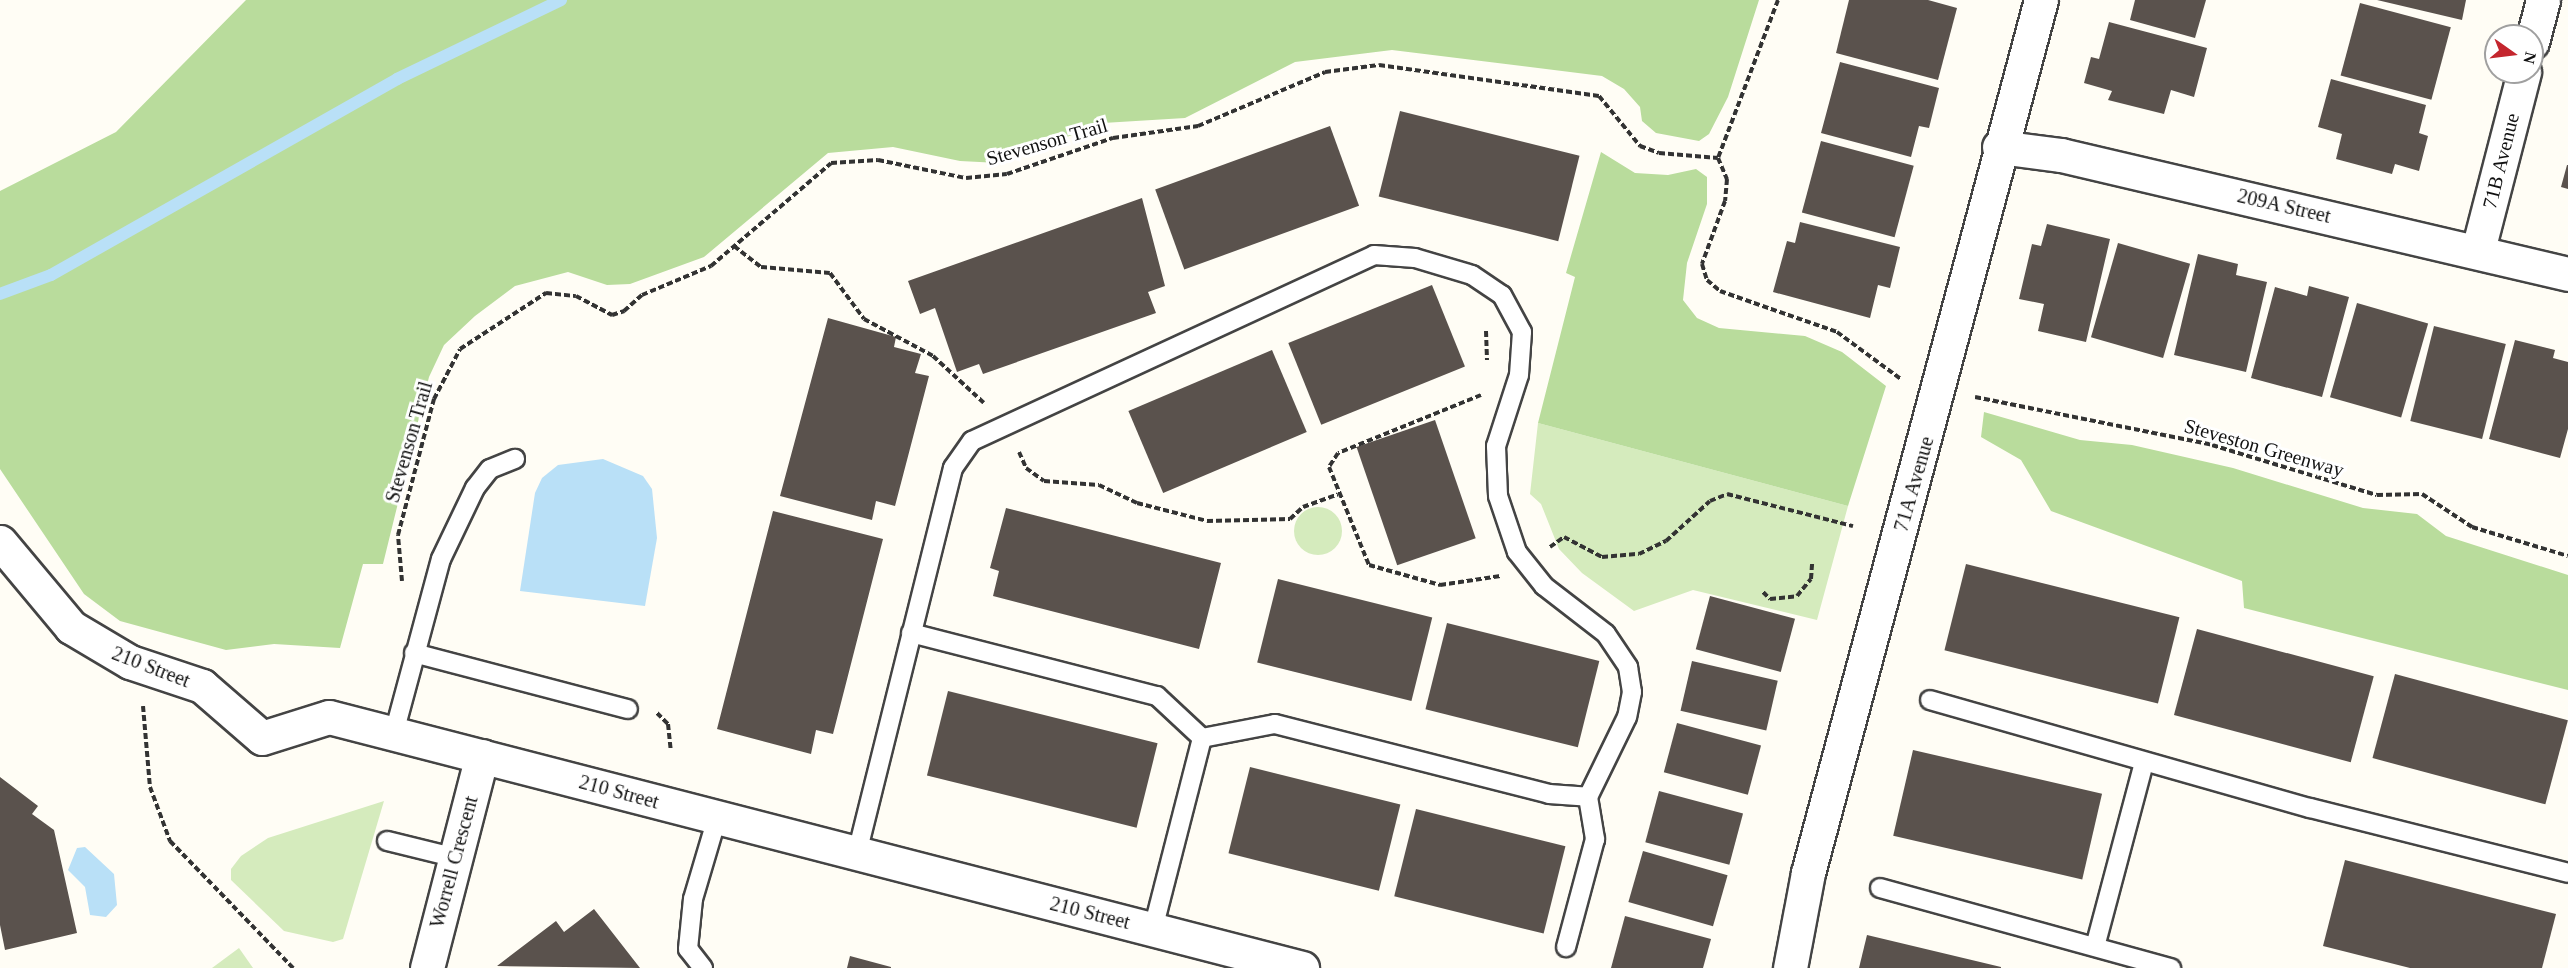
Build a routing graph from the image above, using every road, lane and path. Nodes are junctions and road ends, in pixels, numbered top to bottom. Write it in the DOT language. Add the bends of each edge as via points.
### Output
graph roads {
  1 [pos="1778,0"];
  2 [pos="2041,0"];
  3 [pos="2543,0"];
  4 [pos="2537,24"];
  5 [pos="2521,84"];
  6 [pos="1999,147"];
  7 [pos="1718,158"];
  8 [pos="2478,250"];
  9 [pos="2568,274"];
  10 [pos="1486,285"];
  11 [pos="1487,372"];
  12 [pos="1486,383"];
  13 [pos="1941,389"];
  14 [pos="515,459"];
  15 [pos="1853,526"];
  16 [pos="0,542"];
  17 [pos="2568,556"];
  18 [pos="1525,562"];
  19 [pos="1812,563"];
  20 [pos="1763,592"];
  21 [pos="420,627"];
  22 [pos="912,633"];
  23 [pos="414,653"];
  24 [pos="139,666"];
  25 [pos="1930,700"];
  26 [pos="628,709"];
  27 [pos="394,733"];
  28 [pos="1202,738"];
  29 [pos="482,756"];
  30 [pos="2144,762"];
  31 [pos="1588,797"];
  32 [pos="717,818"];
  33 [pos="387,841"];
  34 [pos="856,853"];
  35 [pos="456,858"];
  36 [pos="2568,873"];
  37 [pos="1880,888"];
  38 [pos="1153,929"];
  39 [pos="2096,943"];
  40 [pos="1566,947"];
  41 [pos="293,968"];
  42 [pos="427,968"];
  43 [pos="703,968"];
  44 [pos="1302,968"];
  45 [pos="1790,968"];
  46 [pos="2171,968"];
  1 -- 7 [label="path"];
  2 -- 6 [label="street, 71A Avenue"];
  3 -- 4 [label="street"];
  5 -- 8 [label="street, 71B Avenue"];
  6 -- 8 [label="street, 209A Street" via="2061,155"];
  6 -- 13 [label="street, 71A Avenue"];
  7 -- 13 [label="path, Steveston Greenway" via="1727,179 1725,201 1702,264 1707,280 1720,291 1820,324 1886,371"];
  7 -- 21 [label="path, Stevenson Trail" via="1659,153 1640,146 1599,96 1379,65 1325,72 1198,126 1113,138 1007,174 966,178 878,160 831,163 711,266 642,295 624,311 612,315 576,296 546,293 459,349 434,399 398,535 402,581"];
  8 -- 9 [label="street, 209A Street"];
  10 -- 11 [label="path" via="1479,297"];
  10 -- 18 [label="lane" via="1502,295 1522,332 1519,375 1496,446 1498,496"];
  10 -- 22 [label="lane" via="1472,275 1415,258 1374,255 972,441 952,468"];
  12 -- 18 [label="path" via="1485,393 1338,453 1329,467 1369,565 1440,585 1494,578"];
  13 -- 17 [label="path, Steveston Greenway" via="2212,446 2378,495 2422,494 2472,527"];
  13 -- 45 [label="street, 71A Avenue" via="1808,873"];
  14 -- 21 [label="lane" via="490,469 475,488 441,559"];
  15 -- 18 [label="path" via="1727,494 1710,501 1666,541 1639,554 1602,556 1564,537"];
  16 -- 24 [label="street, 210 Street" via="71,627"];
  18 -- 31 [label="lane" via="1544,586 1606,634 1628,667 1632,692 1627,717"];
  19 -- 20 [label="path" via="1811,579 1797,596 1770,599"];
  21 -- 23 [label="lane"];
  22 -- 28 [label="lane" via="1157,696"];
  22 -- 34 [label="lane"];
  23 -- 26 [label="lane"];
  23 -- 27 [label="lane"];
  24 -- 27 [label="street, 210 Street" via="202,686 262,738 329,717"];
  24 -- 41 [label="path" via="150,787 162,826 182,855"];
  25 -- 30 [label="lane"];
  27 -- 29 [label="street, 210 Street"];
  28 -- 31 [label="lane" via="1275,724 1549,794"];
  28 -- 38 [label="lane"];
  29 -- 32 [label="street, 210 Street"];
  29 -- 35 [label="street, Worrell Crescent"];
  30 -- 36 [label="lane"];
  30 -- 39 [label="lane"];
  31 -- 40 [label="lane" via="1595,839"];
  32 -- 34 [label="street, 210 Street"];
  32 -- 43 [label="lane" via="693,899 688,949"];
  33 -- 35 [label="lane"];
  34 -- 38 [label="street, 210 Street"];
  35 -- 42 [label="street, Worrell Crescent"];
  37 -- 39 [label="lane"];
  38 -- 44 [label="street, 210 Street"];
  39 -- 46 [label="lane"];
}
